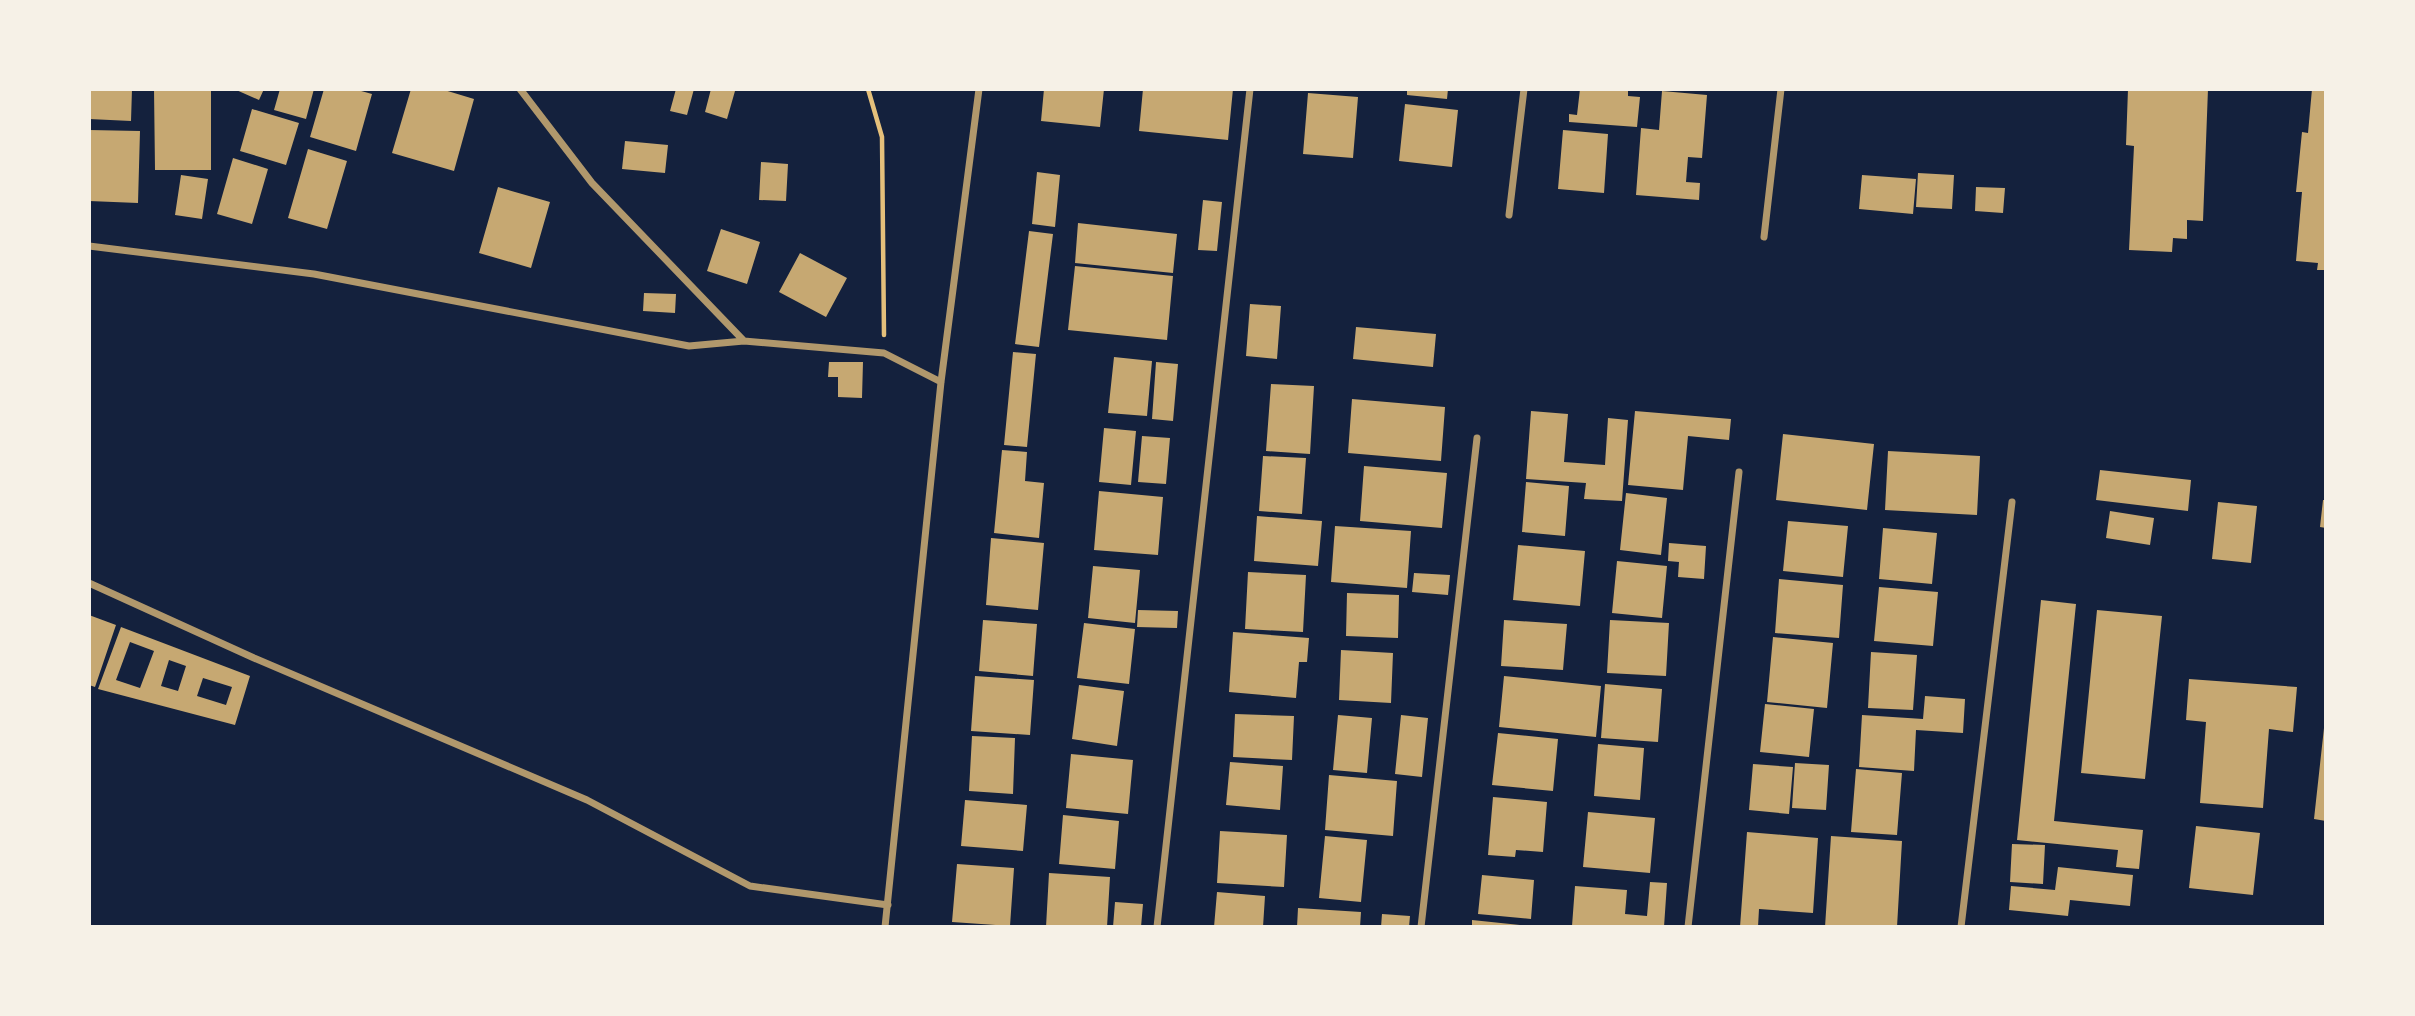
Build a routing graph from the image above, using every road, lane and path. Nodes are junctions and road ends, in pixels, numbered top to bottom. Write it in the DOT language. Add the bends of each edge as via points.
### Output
graph roads {
  1 [pos="520,89"];
  2 [pos="868,89"];
  3 [pos="979,89"];
  4 [pos="1250,89"];
  5 [pos="1524,89"];
  6 [pos="1781,89"];
  7 [pos="1509,215"];
  8 [pos="1764,237"];
  9 [pos="89,246"];
  10 [pos="744,341"];
  11 [pos="884,353"];
  12 [pos="941,382"];
  13 [pos="1478,438"];
  14 [pos="1739,472"];
  15 [pos="2012,502"];
  16 [pos="89,583"];
  17 [pos="887,905"];
  18 [pos="885,927"];
  19 [pos="1157,927"];
  20 [pos="1422,927"];
  21 [pos="1688,927"];
  22 [pos="1961,927"];
  1 -- 10 [label="street" via="592,183"];
  2 -- 11 [label="path" via="882,137"];
  3 -- 12 [label="street"];
  4 -- 19 [label="street"];
  5 -- 7 [label="street"];
  6 -- 8 [label="street"];
  9 -- 10 [label="street" via="314,274 689,346"];
  10 -- 11 [label="street"];
  11 -- 12 [label="street"];
  12 -- 17 [label="street"];
  13 -- 20 [label="street"];
  14 -- 21 [label="street"];
  15 -- 22 [label="street"];
  16 -- 17 [label="street" via="587,800 750,886"];
  17 -- 18 [label="street"];
}
